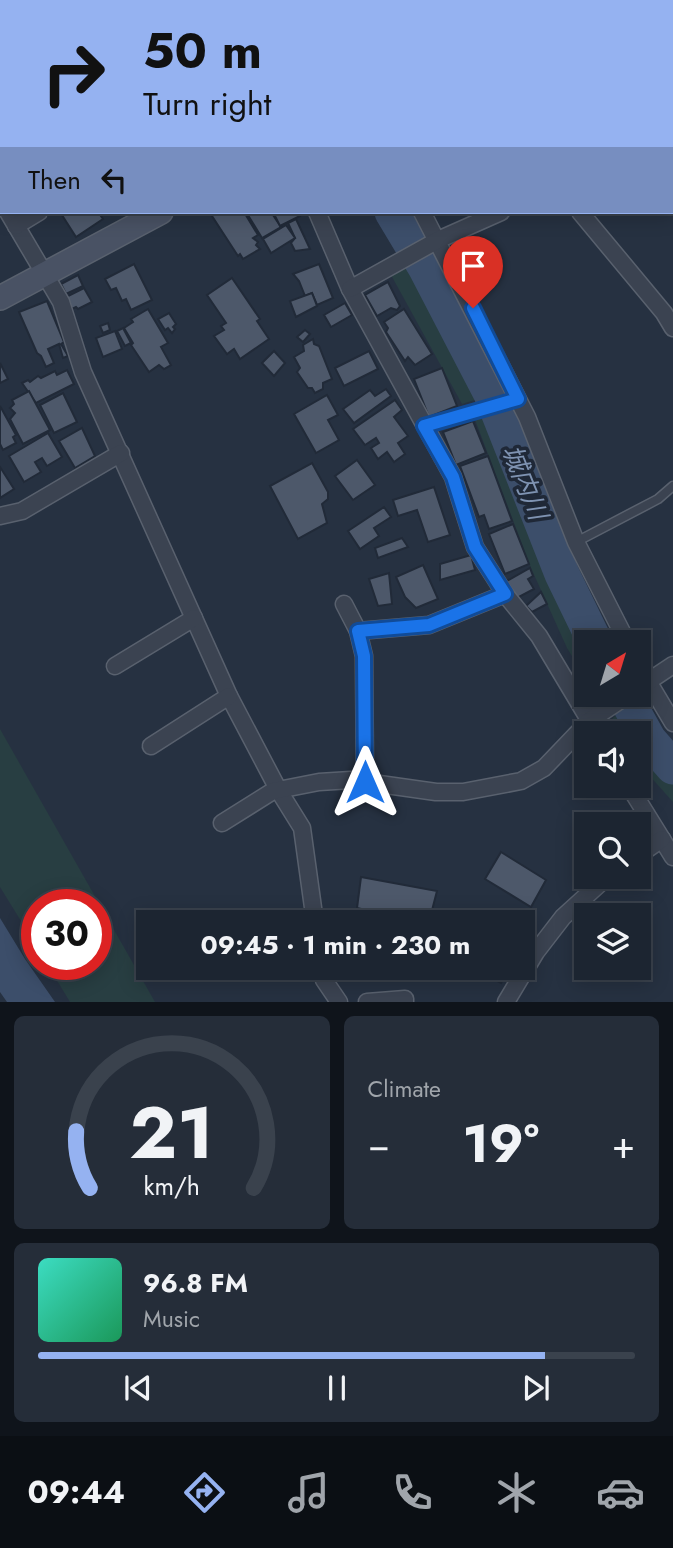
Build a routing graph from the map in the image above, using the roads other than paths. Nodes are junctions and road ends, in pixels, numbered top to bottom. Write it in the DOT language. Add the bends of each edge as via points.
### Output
graph roads {
  1 [pos="31,214"];
  2 [pos="157,214"];
  3 [pos="318,214"];
  4 [pos="423,214"];
  5 [pos="496,214"];
  6 [pos="582,214"];
  7 [pos="12,219"];
  8 [pos="438,240"];
  9 [pos="44,273"];
  10 [pos="350,289"];
  11 [pos="0,298"];
  12 [pos="673,328"];
  13 [pos="518,399"];
  14 [pos="424,426"];
  15 [pos="121,453"];
  16 [pos="673,485"];
  17 [pos="0,516"];
  18 [pos="576,542"];
  19 [pos="505,594"];
  20 [pos="344,604"];
  21 [pos="194,618"];
  22 [pos="620,630"];
  23 [pos="358,631"];
  24 [pos="116,666"];
  25 [pos="673,666"];
  26 [pos="651,680"];
  27 [pos="651,695"];
  28 [pos="229,696"];
  29 [pos="610,707"];
  30 [pos="589,721"];
  31 [pos="598,721"];
  32 [pos="673,723"];
  33 [pos="574,743"];
  34 [pos="151,746"];
  35 [pos="365,782"];
  36 [pos="279,791"];
  37 [pos="636,798"];
  38 [pos="222,823"];
  39 [pos="662,839"];
  40 [pos="651,847"];
  41 [pos="673,857"];
  42 [pos="594,889"];
  43 [pos="313,910"];
  44 [pos="325,980"];
  45 [pos="339,1002"];
  46 [pos="367,1002"];
  47 [pos="405,1002"];
  48 [pos="506,1002"];
  1 -- 7 [label="street"];
  2 -- 9 [label="street"];
  3 -- 10 [label="street"];
  4 -- 8 [label="street"];
  5 -- 8 [label="street"];
  6 -- 12 [label="street"];
  7 -- 9 [label="street"];
  8 -- 10 [label="street"];
  8 -- 13 [label="street"];
  9 -- 11 [label="street"];
  9 -- 15 [label="street" via="61,302 83,372"];
  10 -- 14 [label="street"];
  13 -- 14 [label="lane"];
  13 -- 18 [label="street"];
  14 -- 19 [label="street" via="453,477 475,547"];
  15 -- 17 [label="street" via="22,511"];
  15 -- 21 [label="street"];
  16 -- 18 [label="lane" via="657,499"];
  18 -- 22 [label="street"];
  19 -- 23 [label="street" via="429,625"];
  19 -- 30 [label="street" via="539,636"];
  20 -- 23 [label="street"];
  21 -- 24 [label="street"];
  21 -- 28 [label="street"];
  23 -- 35 [label="street" via="364,656"];
  25 -- 26 [label="street"];
  27 -- 32 [label="street"];
  28 -- 34 [label="street"];
  28 -- 36 [label="street"];
  29 -- 31 [label="street"];
  33 -- 35 [label="street" via="521,781 463,792"];
  35 -- 36 [label="street" via="319,782"];
  36 -- 38 [label="street"];
  36 -- 43 [label="street" via="302,828"];
  37 -- 39 [label="street"];
  39 -- 40 [label="street"];
  39 -- 41 [label="street"];
  42 -- 48 [label="street" via="563,917"];
  44 -- 45 [label="street"];
  46 -- 47 [label="street"];
}
